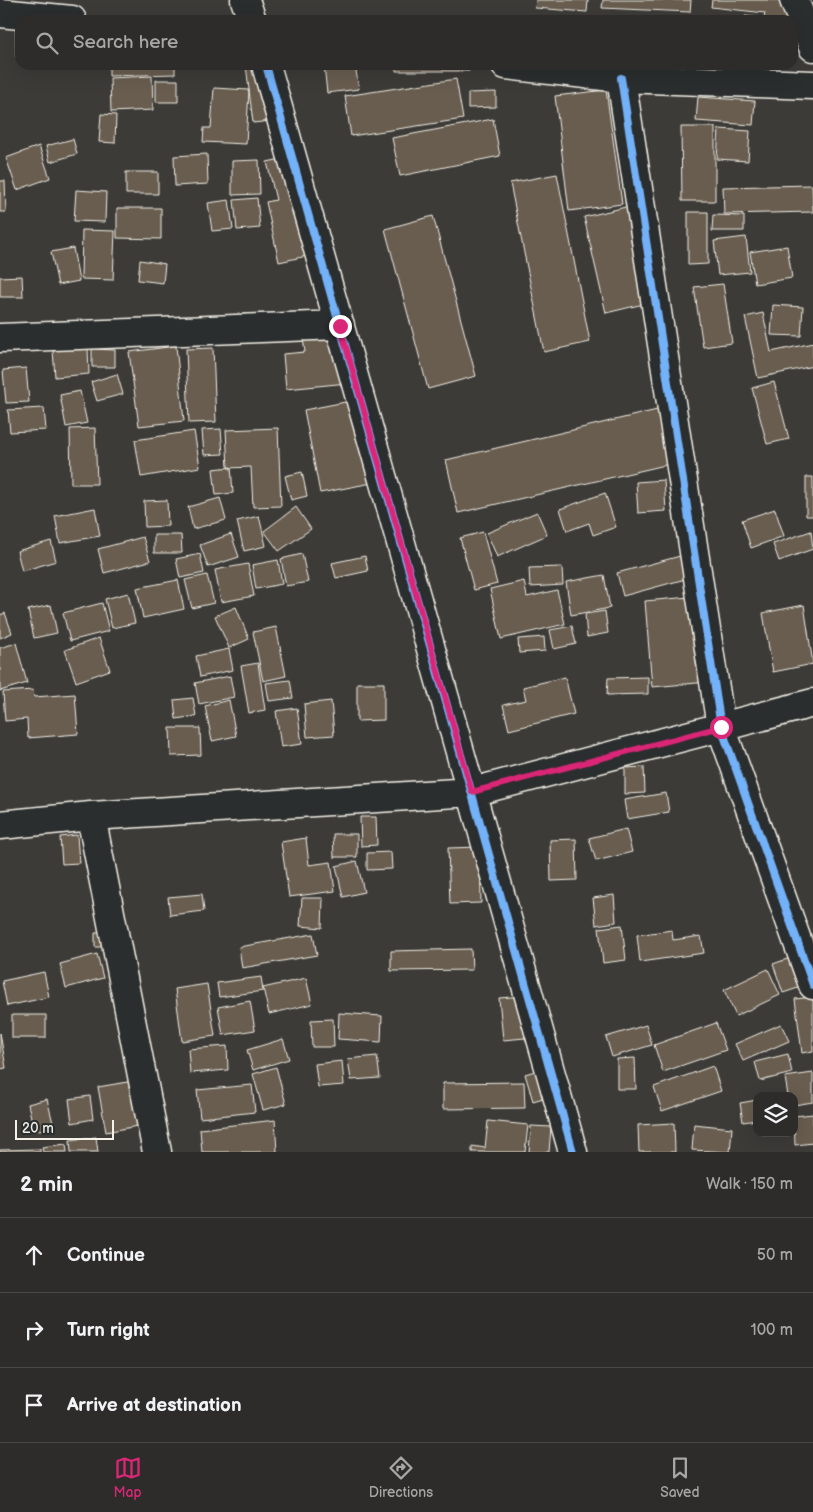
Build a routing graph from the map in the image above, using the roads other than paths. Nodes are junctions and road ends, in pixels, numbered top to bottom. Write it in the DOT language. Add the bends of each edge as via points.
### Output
graph roads {
  1 [pos="246,0"];
  2 [pos="794,0"];
  3 [pos="0,13"];
  4 [pos="21,15"];
  5 [pos="250,15"];
  6 [pos="813,47"];
  7 [pos="267,70"];
  8 [pos="550,70"];
  9 [pos="621,78"];
  10 [pos="813,85"];
  11 [pos="340,326"];
  12 [pos="0,338"];
  13 [pos="813,703"];
  14 [pos="721,727"];
  15 [pos="472,792"];
  16 [pos="91,816"];
  17 [pos="0,825"];
  18 [pos="813,985"];
  19 [pos="157,1152"];
  20 [pos="573,1152"];
  1 -- 5 [label="street"];
  2 -- 6 [label="street"];
  3 -- 4 [label="street"];
  7 -- 11 [label="street"];
  8 -- 9 [label="street"];
  9 -- 10 [label="street"];
  9 -- 14 [label="street"];
  11 -- 12 [label="street"];
  11 -- 15 [label="street"];
  13 -- 14 [label="street"];
  14 -- 15 [label="street"];
  14 -- 18 [label="street"];
  15 -- 16 [label="street"];
  15 -- 20 [label="street"];
  16 -- 17 [label="street"];
  16 -- 19 [label="street"];
}
